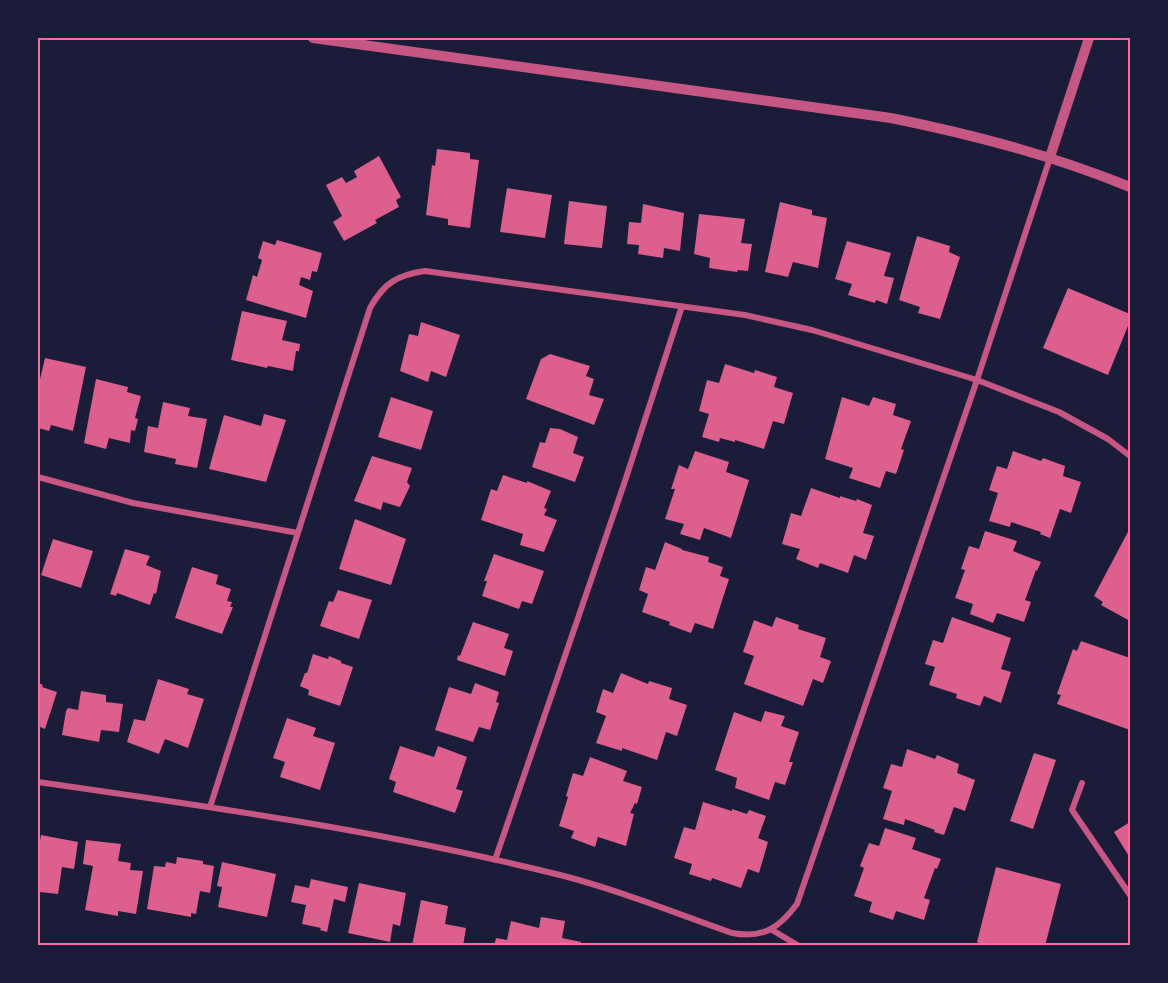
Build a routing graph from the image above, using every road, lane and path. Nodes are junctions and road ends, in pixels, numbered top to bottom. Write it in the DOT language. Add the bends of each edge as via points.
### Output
graph roads {
  1 [pos="312,38"];
  2 [pos="1089,38"];
  3 [pos="1050,157"];
  4 [pos="1131,187"];
  5 [pos="682,306"];
  6 [pos="978,380"];
  7 [pos="1131,456"];
  8 [pos="38,477"];
  9 [pos="298,533"];
  10 [pos="38,782"];
  11 [pos="1082,783"];
  12 [pos="210,807"];
  13 [pos="495,860"];
  14 [pos="1131,895"];
  15 [pos="772,930"];
  16 [pos="799,945"];
  1 -- 3 [label="street" via="891,118"];
  2 -- 3 [label="street"];
  3 -- 4 [label="street"];
  3 -- 6 [label="street"];
  5 -- 6 [label="street" via="812,330"];
  5 -- 9 [label="street" via="425,271 393,280 370,308"];
  5 -- 13 [label="street"];
  6 -- 7 [label="street" via="1059,412"];
  6 -- 15 [label="street" via="797,904 786,920"];
  8 -- 9 [label="street" via="134,503"];
  9 -- 12 [label="street"];
  10 -- 12 [label="street"];
  11 -- 14 [label="street" via="1072,810"];
  12 -- 13 [label="street" via="377,835"];
  13 -- 15 [label="street" via="614,891 732,933"];
  15 -- 16 [label="street"];
}
